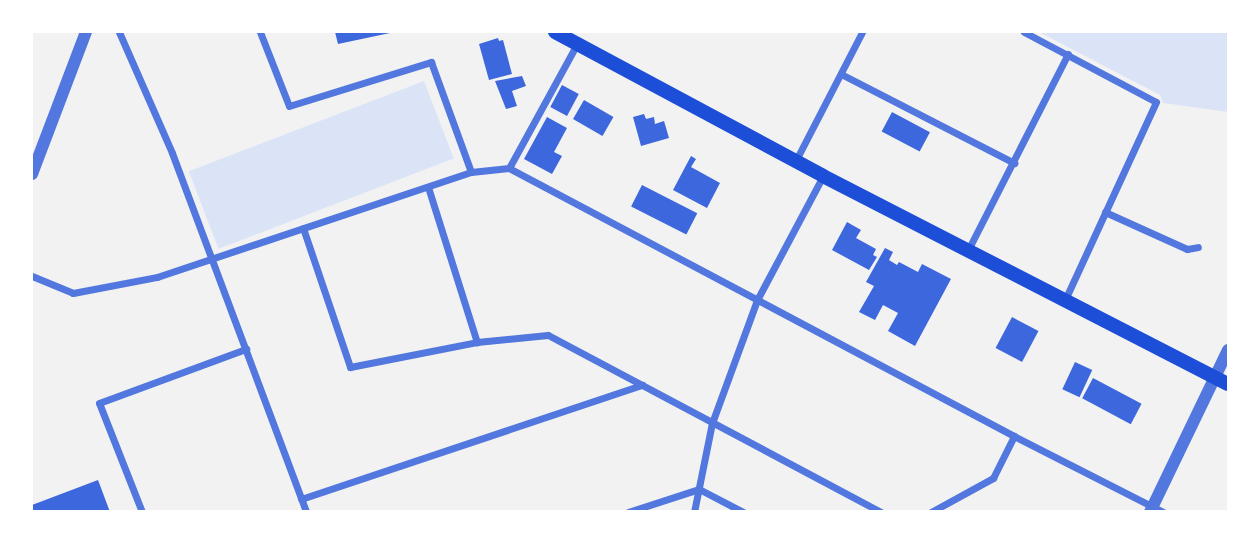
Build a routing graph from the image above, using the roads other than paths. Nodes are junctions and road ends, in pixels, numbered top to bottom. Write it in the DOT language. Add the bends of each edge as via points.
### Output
graph roads {
  1 [pos="86,32"];
  2 [pos="119,32"];
  3 [pos="260,32"];
  4 [pos="555,32"];
  5 [pos="862,32"];
  6 [pos="1024,32"];
  7 [pos="577,44"];
  8 [pos="1068,54"];
  9 [pos="841,74"];
  10 [pos="795,162"];
  11 [pos="1014,163"];
  12 [pos="509,168"];
  13 [pos="471,172"];
  14 [pos="32,174"];
  15 [pos="823,176"];
  16 [pos="428,187"];
  17 [pos="1105,212"];
  18 [pos="303,228"];
  19 [pos="1198,247"];
  20 [pos="968,250"];
  21 [pos="212,258"];
  22 [pos="32,276"];
  23 [pos="757,300"];
  24 [pos="1065,301"];
  25 [pos="477,342"];
  26 [pos="246,349"];
  27 [pos="1228,350"];
  28 [pos="1222,382"];
  29 [pos="642,385"];
  30 [pos="712,423"];
  31 [pos="1014,436"];
  32 [pos="699,489"];
  33 [pos="301,499"];
  34 [pos="1156,510"];
  35 [pos="142,512"];
  36 [pos="306,512"];
  37 [pos="628,512"];
  38 [pos="694,512"];
  39 [pos="743,512"];
  40 [pos="881,512"];
  41 [pos="931,512"];
  1 -- 14 [label="street"];
  2 -- 21 [label="street"];
  3 -- 13 [label="street" via="289,106 431,62"];
  4 -- 7 [label="main road"];
  5 -- 9 [label="street"];
  6 -- 8 [label="street"];
  7 -- 10 [label="main road"];
  7 -- 12 [label="street"];
  8 -- 11 [label="street"];
  8 -- 17 [label="street" via="1156,102"];
  9 -- 10 [label="street"];
  9 -- 11 [label="street"];
  10 -- 15 [label="main road"];
  11 -- 20 [label="street"];
  12 -- 13 [label="street"];
  12 -- 23 [label="street"];
  13 -- 16 [label="street"];
  15 -- 20 [label="main road"];
  15 -- 23 [label="street"];
  16 -- 18 [label="street"];
  16 -- 25 [label="street"];
  17 -- 19 [label="street" via="1187,249"];
  17 -- 24 [label="street"];
  18 -- 21 [label="street"];
  18 -- 25 [label="street" via="350,367"];
  20 -- 24 [label="main road"];
  21 -- 22 [label="street" via="156,277 73,293"];
  21 -- 26 [label="street"];
  23 -- 30 [label="street"];
  23 -- 31 [label="street"];
  24 -- 28 [label="main road"];
  25 -- 29 [label="street" via="548,335"];
  26 -- 33 [label="street"];
  26 -- 35 [label="street" via="99,403"];
  27 -- 28 [label="street"];
  28 -- 34 [label="street"];
  29 -- 30 [label="street"];
  29 -- 33 [label="street"];
  30 -- 32 [label="street"];
  30 -- 40 [label="street"];
  31 -- 34 [label="street"];
  31 -- 41 [label="street" via="993,478"];
  32 -- 37 [label="street"];
  32 -- 38 [label="street"];
  32 -- 39 [label="street"];
  33 -- 36 [label="street"];
}
